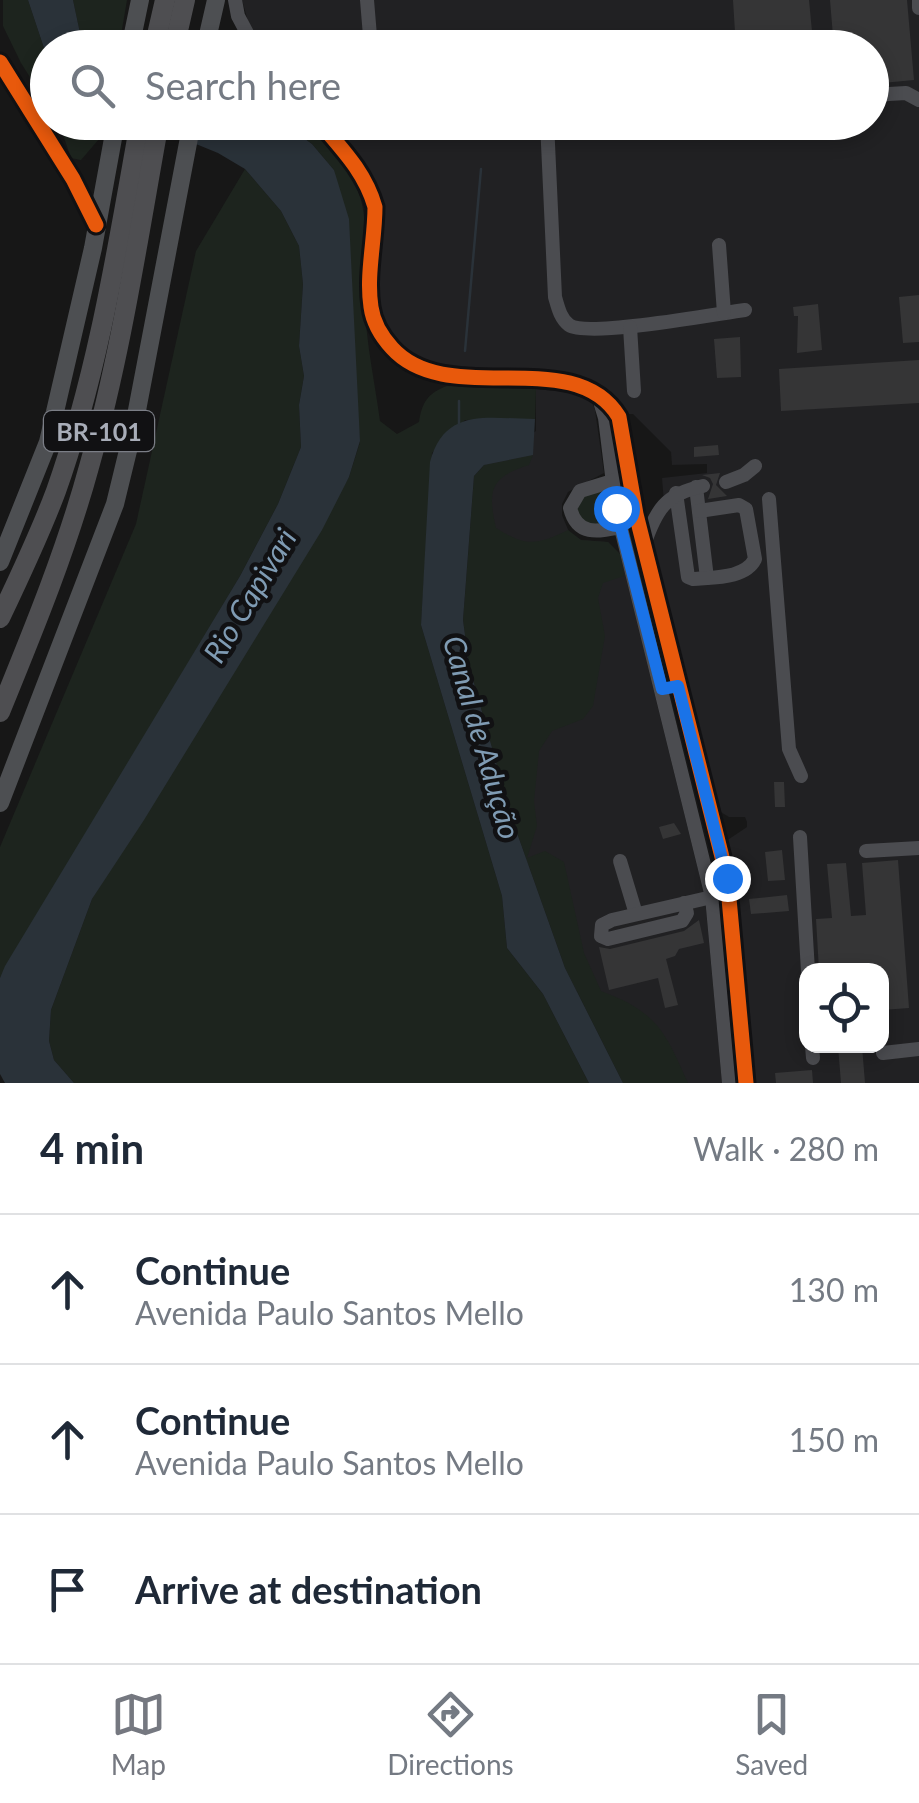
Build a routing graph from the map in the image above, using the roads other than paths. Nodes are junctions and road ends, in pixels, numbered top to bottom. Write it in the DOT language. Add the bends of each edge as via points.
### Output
graph roads {
  1 [pos="140,0"];
  2 [pos="164,0"];
  3 [pos="185,0"];
  4 [pos="216,0"];
  5 [pos="235,0"];
  6 [pos="367,0"];
  7 [pos="919,0"];
  8 [pos="919,8"];
  9 [pos="238,16"];
  10 [pos="210,25"];
  11 [pos="134,30"];
  12 [pos="158,30"];
  13 [pos="178,30"];
  14 [pos="209,30"];
  15 [pos="245,30"];
  16 [pos="370,30"];
  17 [pos="0,62"];
  18 [pos="889,94"];
  19 [pos="919,100"];
  20 [pos="30,111"];
  21 [pos="48,140"];
  22 [pos="113,140"];
  23 [pos="146,140"];
  24 [pos="147,140"];
  25 [pos="189,140"];
  26 [pos="334,140"];
  27 [pos="548,140"];
  28 [pos="96,224"];
  29 [pos="719,245"];
  30 [pos="744,310"];
  31 [pos="724,313"];
  32 [pos="630,326"];
  33 [pos="634,390"];
  34 [pos="598,398"];
  35 [pos="755,466"];
  36 [pos="629,477"];
  37 [pos="612,480"];
  38 [pos="726,482"];
  39 [pos="676,492"];
  40 [pos="769,499"];
  41 [pos="700,511"];
  42 [pos="621,527"];
  43 [pos="645,551"];
  44 [pos="628,555"];
  45 [pos="0,562"];
  46 [pos="707,578"];
  47 [pos="0,618"];
  48 [pos="670,688"];
  49 [pos="0,712"];
  50 [pos="801,776"];
  51 [pos="0,803"];
  52 [pos="716,830"];
  53 [pos="699,834"];
  54 [pos="800,836"];
  55 [pos="919,848"];
  56 [pos="866,852"];
  57 [pos="620,860"];
  58 [pos="712,897"];
  59 [pos="685,911"];
  60 [pos="636,914"];
  61 [pos="714,914"];
  62 [pos="736,962"];
  63 [pos="808,963"];
  64 [pos="720,964"];
  65 [pos="919,1048"];
  66 [pos="882,1054"];
  67 [pos="730,1083"];
  68 [pos="746,1083"];
  1 -- 11 [label="main road"];
  2 -- 12 [label="highway"];
  3 -- 13 [label="highway"];
  4 -- 10 [label="main road"];
  5 -- 9 [label="street"];
  6 -- 16 [label="street"];
  7 -- 8 [label="street"];
  9 -- 10 [label="street"];
  9 -- 15 [label="street"];
  10 -- 14 [label="main road"];
  17 -- 20 [label="street"];
  18 -- 19 [label="street"];
  21 -- 28 [label="street"];
  22 -- 28 [label="main road"];
  23 -- 47 [label="highway, BR-101" via="69,450"];
  24 -- 49 [label="highway, BR-101" via="122,328 90,464"];
  25 -- 51 [label="main road" via="115,504"];
  26 -- 34 [label="street" via="372,195 371,310 399,356 438,374 568,383"];
  27 -- 32 [label="street" via="560,314 582,329"];
  28 -- 45 [label="main road" via="48,442"];
  29 -- 31 [label="street"];
  30 -- 31 [label="street"];
  31 -- 32 [label="street"];
  32 -- 33 [label="street"];
  34 -- 36 [label="street" via="619,416"];
  34 -- 37 [label="street"];
  35 -- 38 [label="street"];
  36 -- 37 [label="street"];
  36 -- 43 [label="street"];
  37 -- 42 [label="street"];
  37 -- 42 [label="street" via="580,491 570,508 580,528 590,532"];
  39 -- 41 [label="street" via="700,487"];
  39 -- 43 [label="street" via="658,514"];
  39 -- 46 [label="street" via="685,570 693,580"];
  40 -- 50 [label="street" via="789,749"];
  41 -- 46 [label="street"];
  41 -- 46 [label="street" via="746,509 755,559 745,572"];
  42 -- 44 [label="street"];
  43 -- 44 [label="street" via="636,544"];
  43 -- 48 [label="street"];
  44 -- 48 [label="street"];
  48 -- 52 [label="street"];
  48 -- 53 [label="street"];
  52 -- 53 [label="street"];
  52 -- 62 [label="street"];
  53 -- 58 [label="street"];
  54 -- 63 [label="street"];
  55 -- 56 [label="street"];
  57 -- 60 [label="street"];
  58 -- 59 [label="street"];
  58 -- 61 [label="street"];
  59 -- 60 [label="street"];
  59 -- 60 [label="street" via="602,936 606,923"];
  59 -- 61 [label="street"];
  61 -- 64 [label="street"];
  62 -- 64 [label="street"];
  62 -- 68 [label="street"];
  64 -- 67 [label="street"];
  65 -- 66 [label="street"];
}
